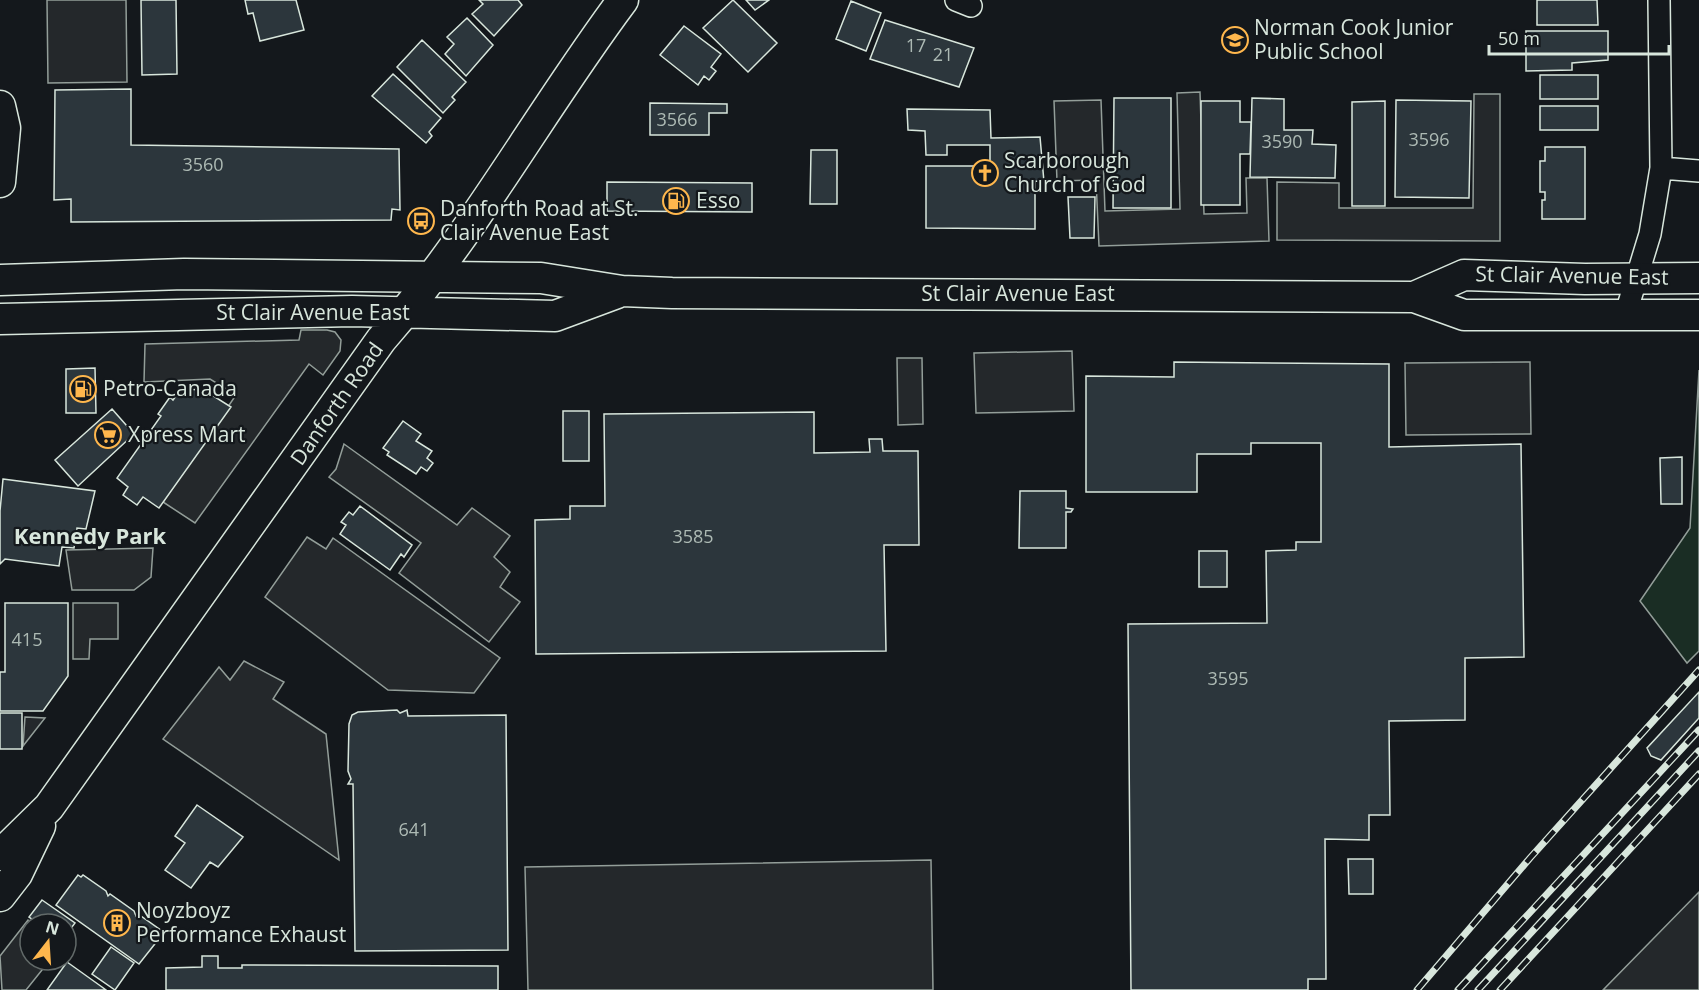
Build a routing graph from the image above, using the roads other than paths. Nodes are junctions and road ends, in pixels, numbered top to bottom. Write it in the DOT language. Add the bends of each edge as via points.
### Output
graph roads {
  1 [pos="623,0"];
  2 [pos="1659,0"];
  3 [pos="0,106"];
  4 [pos="1661,168"];
  5 [pos="1699,171"];
  6 [pos="0,182"];
  7 [pos="434,276"];
  8 [pos="1638,278"];
  9 [pos="1699,278"];
  10 [pos="0,279"];
  11 [pos="622,291"];
  12 [pos="1414,297"];
  13 [pos="405,312"];
  14 [pos="1699,315"];
  15 [pos="1624,316"];
  16 [pos="0,319"];
  17 [pos="49,807"];
  18 [pos="0,855"];
  19 [pos="0,896"];
  1 -- 7 [label="main road, Danforth Road" via="576,63"];
  2 -- 4 [label="street"];
  3 -- 6 [label="main road" via="5,128"];
  4 -- 5 [label="street"];
  4 -- 8 [label="street"];
  7 -- 10 [label="main road, St Clair Avenue East" via="184,274"];
  7 -- 11 [label="main road, St Clair Avenue East" via="541,278"];
  7 -- 13 [label="main road, Danforth Road"];
  8 -- 9 [label="main road, St Clair Avenue East"];
  8 -- 12 [label="main road, St Clair Avenue East" via="1464,275"];
  8 -- 15 [label="street"];
  11 -- 12 [label="main road, St Clair Avenue East"];
  11 -- 13 [label="main road, St Clair Avenue East" via="555,316"];
  12 -- 15 [label="main road, St Clair Avenue East" via="1464,315"];
  13 -- 16 [label="main road, St Clair Avenue East"];
  13 -- 17 [label="main road, Danforth Road" via="381,340"];
  14 -- 15 [label="main road, St Clair Avenue East"];
  17 -- 18 [label="main road, Danforth Road"];
  17 -- 19 [label="main road, Danforth Road" via="17,874"];
}
